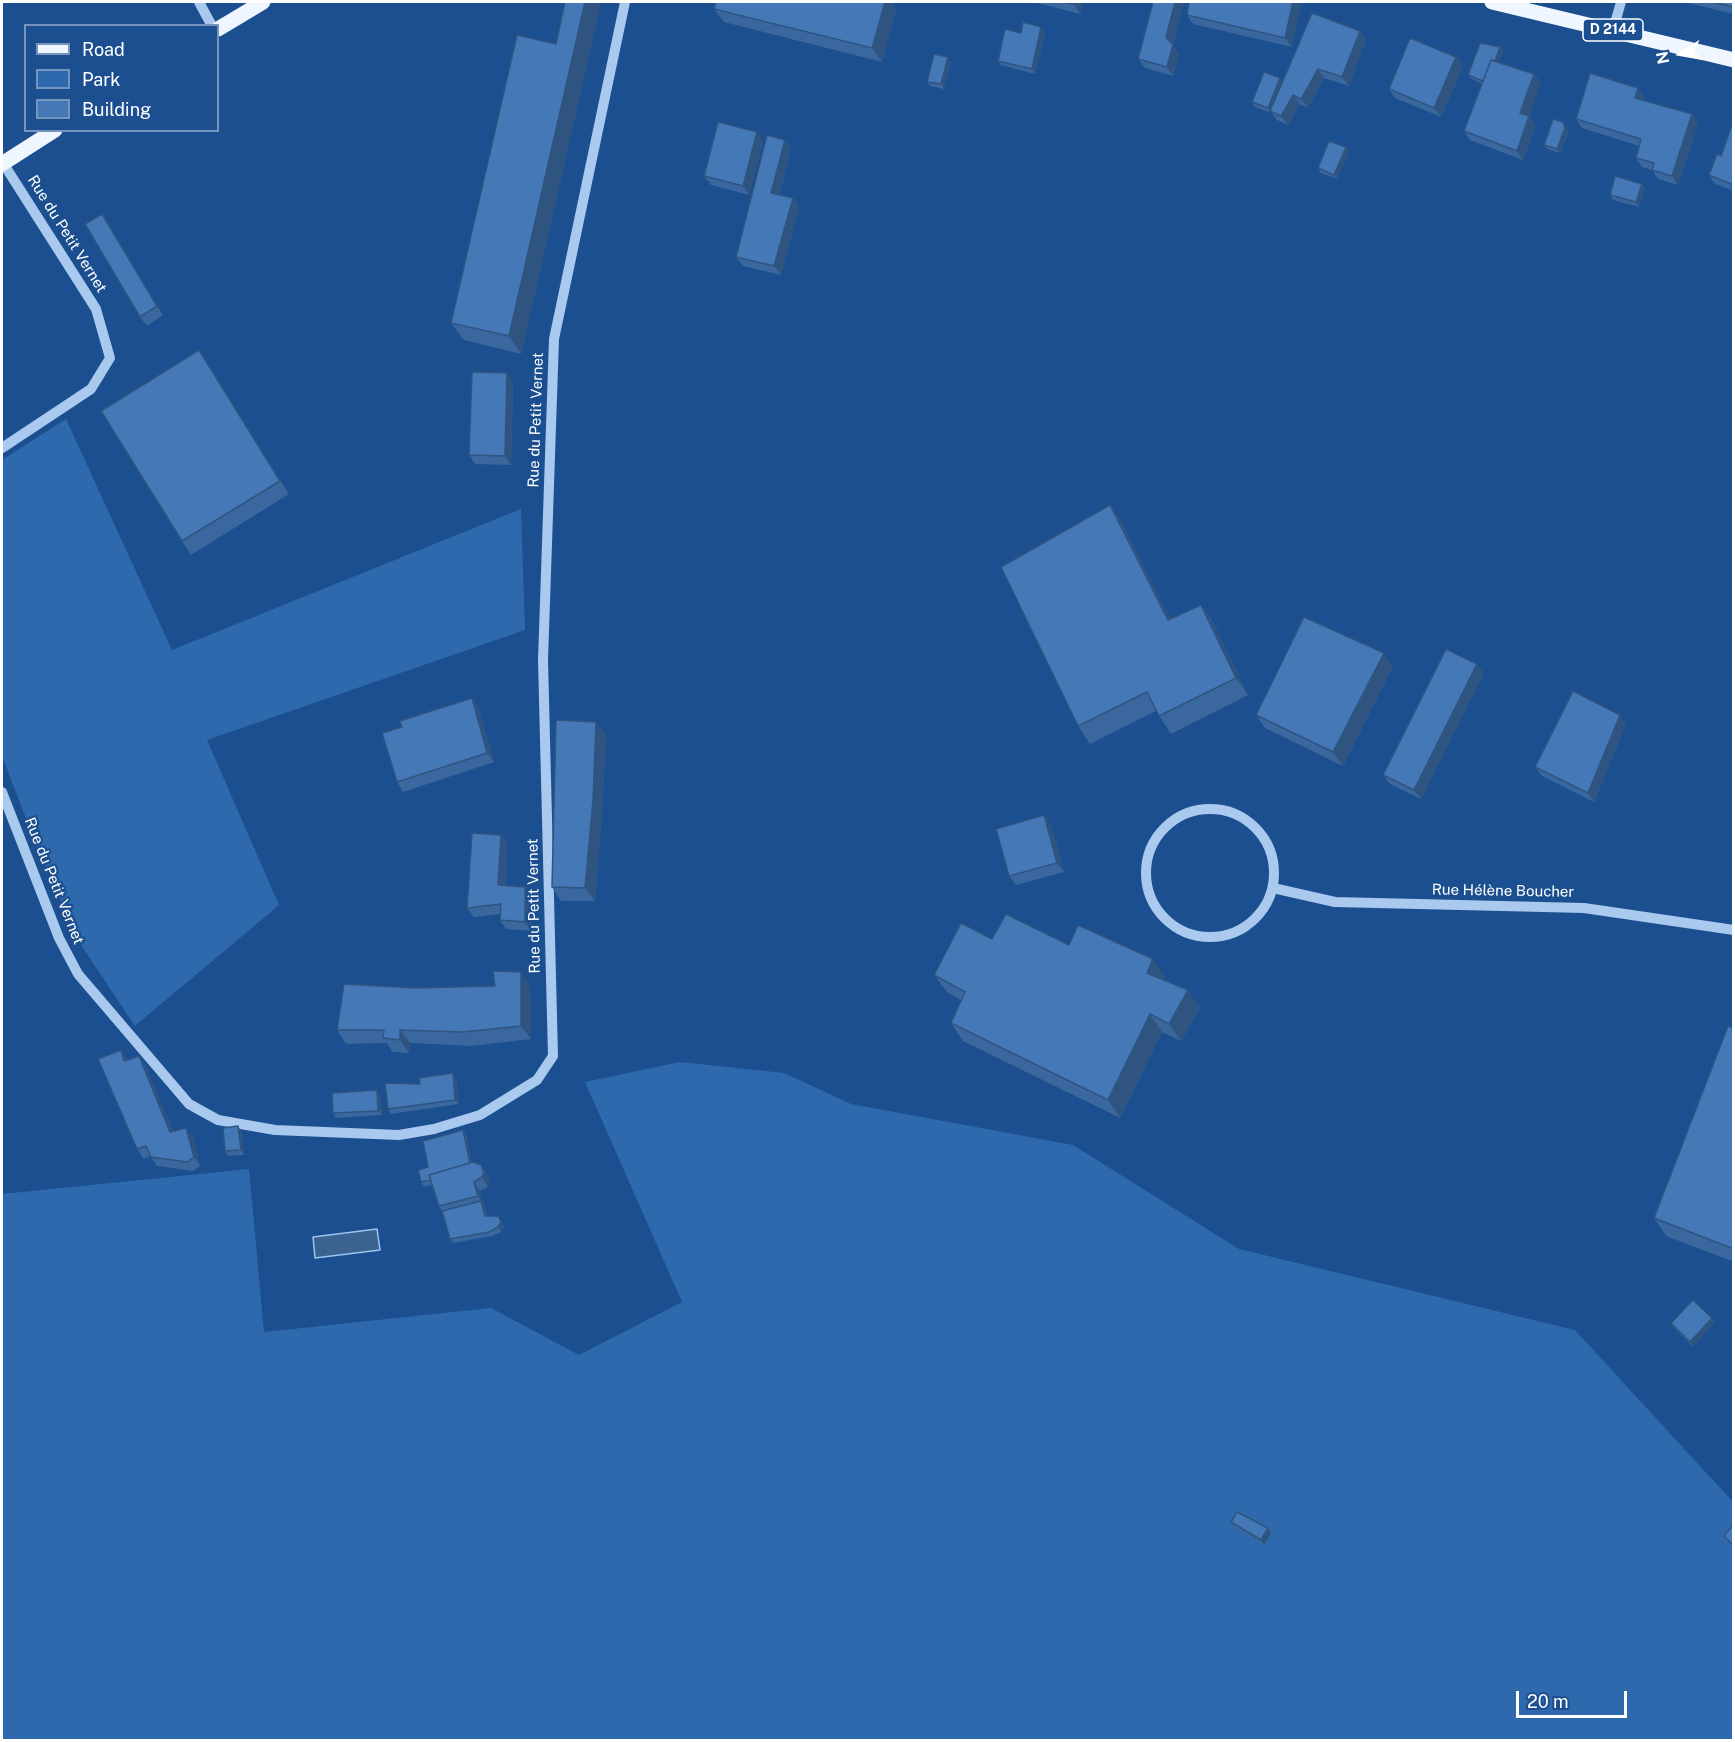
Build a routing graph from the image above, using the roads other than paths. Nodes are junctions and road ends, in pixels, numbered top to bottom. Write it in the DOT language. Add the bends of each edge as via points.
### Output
graph roads {
  1 [pos="199,2"];
  2 [pos="263,2"];
  3 [pos="625,2"];
  4 [pos="1492,2"];
  5 [pos="1621,2"];
  6 [pos="211,24"];
  7 [pos="219,28"];
  8 [pos="1613,30"];
  9 [pos="1734,60"];
  10 [pos="52,132"];
  11 [pos="2,164"];
  12 [pos="2,448"];
  13 [pos="2,792"];
  14 [pos="1272,888"];
  15 [pos="1734,930"];
  1 -- 6 [label="street"];
  2 -- 7 [label="main road"];
  3 -- 13 [label="street, Rue du Petit Vernet" via="554,339 543,660 553,1056 537,1080 480,1115 399,1135 275,1130 218,1120 189,1104 78,974 59,938"];
  4 -- 8 [label="main road, D 2144"];
  5 -- 8 [label="street"];
  8 -- 9 [label="main road, D 2144"];
  10 -- 11 [label="main road"];
  11 -- 12 [label="street, Rue du Petit Vernet" via="96,309 110,358 91,389"];
  14 -- 14 [label="street" via="1274,866 1267,844 1254,826 1236,814 1215,809 1192,811 1164,829 1148,856 1150,896 1175,927 1194,935 1234,933 1252,922"];
  14 -- 15 [label="street, Rue Hélène Boucher" via="1335,902 1584,908"];
}
